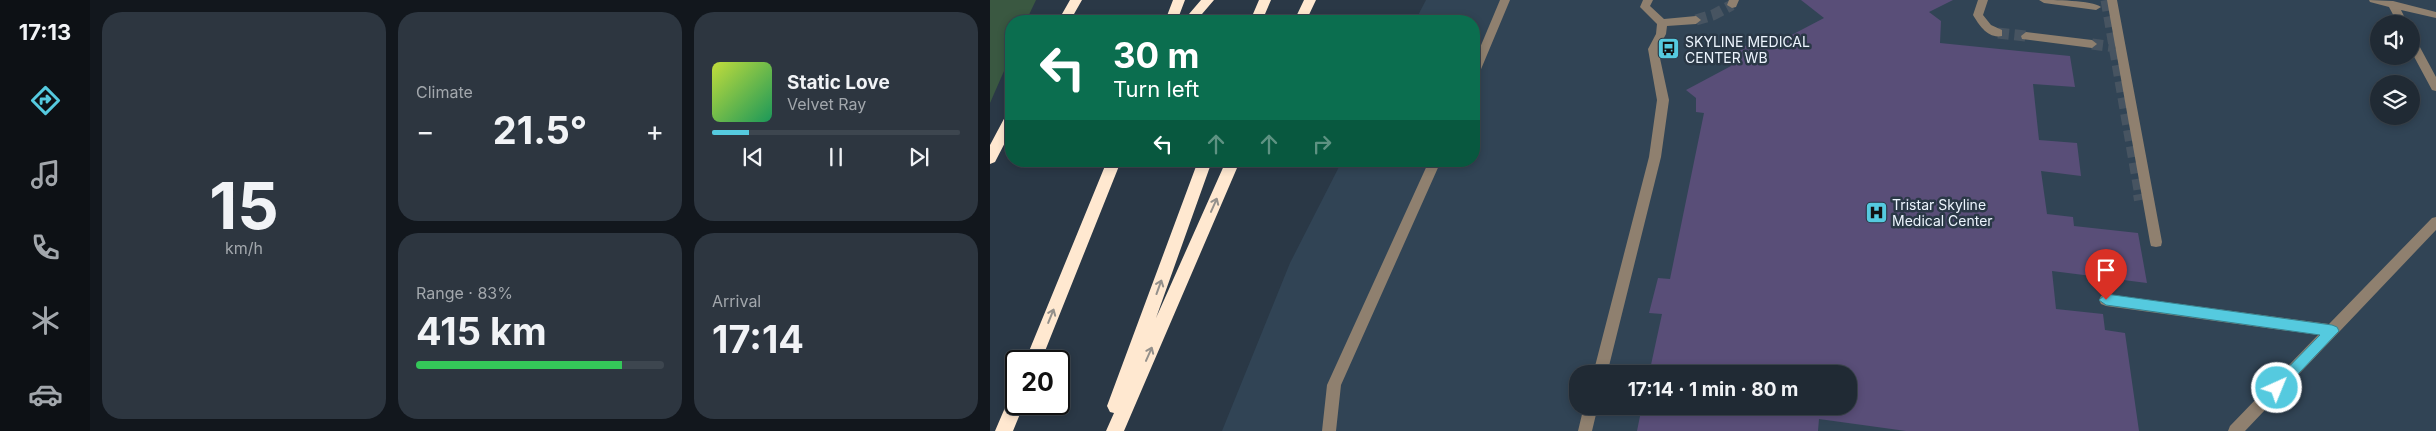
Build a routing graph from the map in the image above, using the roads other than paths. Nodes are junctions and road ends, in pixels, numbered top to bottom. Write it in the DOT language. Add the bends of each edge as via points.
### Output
graph roads {
  1 [pos="1076,0"];
  2 [pos="1179,0"];
  3 [pos="1208,0"];
  4 [pos="1266,0"];
  5 [pos="1310,0"];
  6 [pos="1505,0"];
  7 [pos="1648,0"];
  8 [pos="1983,0"];
  9 [pos="2044,0"];
  10 [pos="2112,0"];
  11 [pos="2374,0"];
  12 [pos="2393,4"];
  13 [pos="2096,7"];
  14 [pos="1067,15"];
  15 [pos="1173,15"];
  16 [pos="1194,15"];
  17 [pos="1259,15"];
  18 [pos="1303,15"];
  19 [pos="2398,15"];
  20 [pos="2436,15"];
  21 [pos="1696,20"];
  22 [pos="1662,23"];
  23 [pos="1998,33"];
  24 [pos="2026,36"];
  25 [pos="2092,44"];
  26 [pos="1480,58"];
  27 [pos="2420,58"];
  28 [pos="2436,87"];
  29 [pos="1005,129"];
  30 [pos="990,158"];
  31 [pos="1112,167"];
  32 [pos="1203,167"];
  33 [pos="1230,167"];
  34 [pos="1432,167"];
  35 [pos="2436,222"];
  36 [pos="2156,242"];
  37 [pos="2106,300"];
  38 [pos="2332,331"];
  39 [pos="1037,350"];
  40 [pos="1602,365"];
  41 [pos="1011,415"];
  42 [pos="1589,415"];
  43 [pos="1004,431"];
  44 [pos="1107,431"];
  45 [pos="1115,431"];
  46 [pos="1329,431"];
  47 [pos="1585,431"];
  48 [pos="2235,431"];
  1 -- 14 [label="highway"];
  2 -- 15 [label="highway"];
  3 -- 16 [label="highway"];
  4 -- 17 [label="highway"];
  5 -- 18 [label="highway"];
  6 -- 26 [label="lane"];
  7 -- 22 [label="lane" via="1645,7"];
  8 -- 23 [label="lane" via="1978,15 1987,28"];
  9 -- 13 [label="lane"];
  10 -- 36 [label="lane"];
  11 -- 12 [label="lane"];
  12 -- 19 [label="lane"];
  12 -- 20 [label="lane"];
  21 -- 22 [label="lane"];
  22 -- 40 [label="lane" via="1652,49 1663,100 1655,157"];
  24 -- 25 [label="lane"];
  27 -- 28 [label="lane"];
  29 -- 30 [label="highway"];
  39 -- 31 [label="highway, one-way"];
  44 -- 32 [label="highway, one-way"];
  45 -- 33 [label="highway, one-way"];
  34 -- 46 [label="lane" via="1334,385"];
  35 -- 38 [label="lane"];
  37 -- 38 [label="lane"];
  38 -- 48 [label="lane"];
  41 -- 43 [label="highway"];
  42 -- 47 [label="lane"];
}
